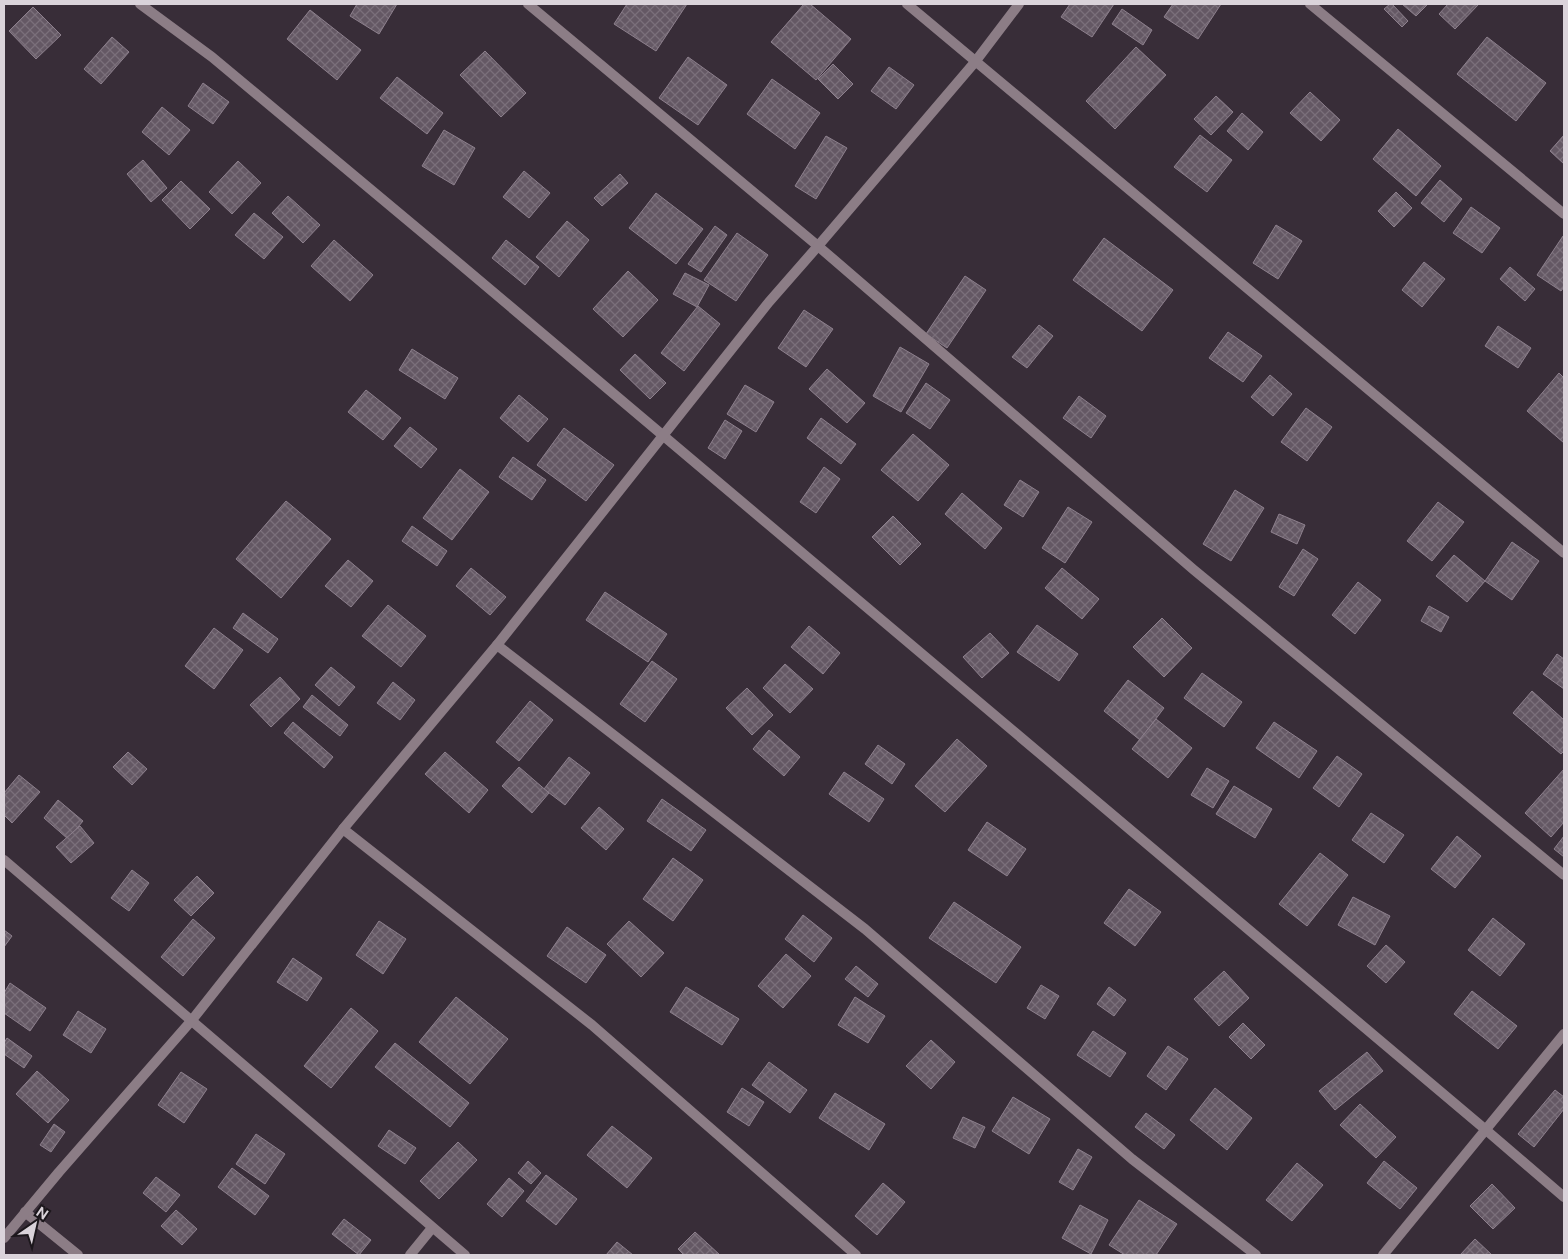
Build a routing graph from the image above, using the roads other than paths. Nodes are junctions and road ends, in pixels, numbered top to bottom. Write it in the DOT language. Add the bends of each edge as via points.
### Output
graph roads {
  1 [pos="140,4"];
  2 [pos="528,4"];
  3 [pos="907,4"];
  4 [pos="1019,4"];
  5 [pos="1310,4"];
  6 [pos="975,62"];
  7 [pos="1564,214"];
  8 [pos="818,246"];
  9 [pos="663,435"];
  10 [pos="1564,553"];
  11 [pos="497,645"];
  12 [pos="343,829"];
  13 [pos="4,860"];
  14 [pos="1564,875"];
  15 [pos="192,1020"];
  16 [pos="1564,1034"];
  17 [pos="1486,1130"];
  18 [pos="1564,1197"];
  19 [pos="25,1212"];
  20 [pos="432,1228"];
  21 [pos="4,1238"];
  22 [pos="78,1255"];
  23 [pos="410,1255"];
  24 [pos="465,1255"];
  25 [pos="856,1255"];
  26 [pos="1256,1255"];
  27 [pos="1383,1255"];
  1 -- 9 [label="street" via="212,57"];
  2 -- 8 [label="street"];
  3 -- 6 [label="street"];
  4 -- 6 [label="street"];
  5 -- 7 [label="street"];
  6 -- 8 [label="street"];
  6 -- 10 [label="street"];
  8 -- 9 [label="street" via="768,302"];
  8 -- 14 [label="street" via="1194,570"];
  9 -- 11 [label="street"];
  9 -- 17 [label="street"];
  11 -- 12 [label="street"];
  11 -- 26 [label="street" via="865,929 1132,1159"];
  12 -- 15 [label="street"];
  12 -- 25 [label="street" via="592,1026"];
  13 -- 15 [label="street"];
  15 -- 19 [label="street"];
  15 -- 20 [label="street"];
  16 -- 17 [label="street"];
  17 -- 18 [label="street"];
  17 -- 27 [label="street"];
  19 -- 21 [label="street"];
  19 -- 22 [label="street"];
  20 -- 23 [label="street"];
  20 -- 24 [label="street"];
}
